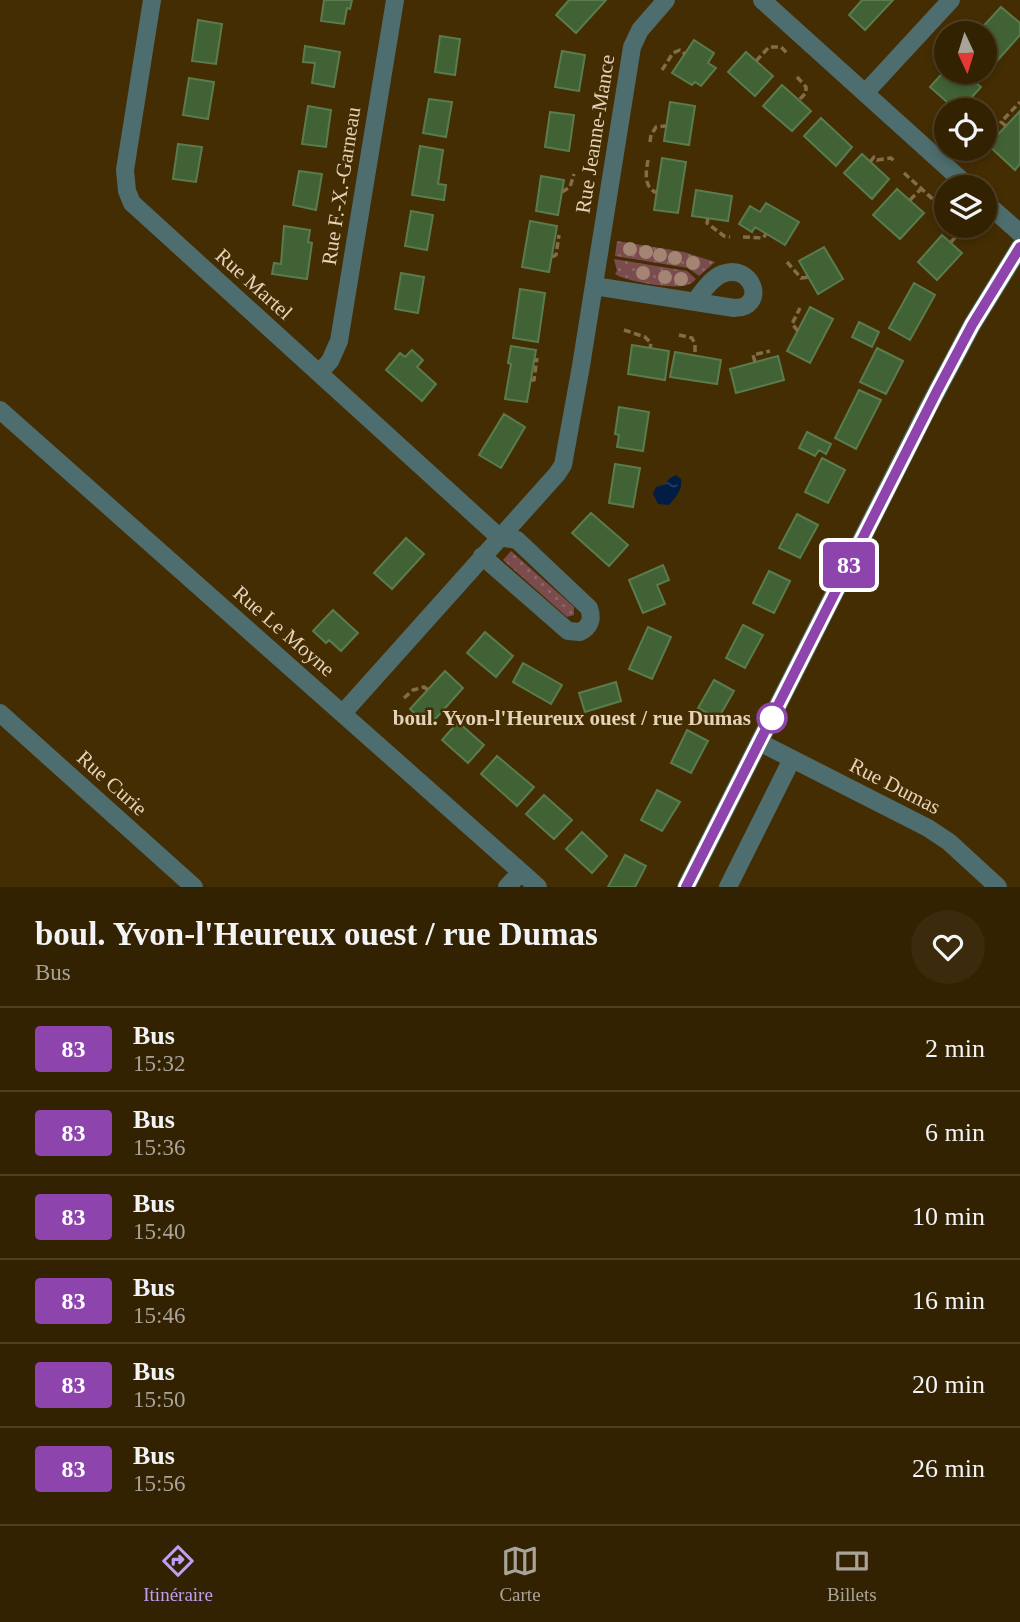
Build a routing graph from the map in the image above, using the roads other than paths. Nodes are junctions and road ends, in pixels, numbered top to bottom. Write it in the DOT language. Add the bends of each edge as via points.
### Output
graph roads {
  1 [pos="152,0"];
  2 [pos="395,0"];
  3 [pos="666,0"];
  4 [pos="762,0"];
  5 [pos="951,0"];
  6 [pos="865,93"];
  7 [pos="956,175"];
  8 [pos="997,213"];
  9 [pos="1020,233"];
  10 [pos="1020,247"];
  11 [pos="594,286"];
  12 [pos="694,302"];
  13 [pos="319,373"];
  14 [pos="0,410"];
  15 [pos="499,537"];
  16 [pos="482,556"];
  17 [pos="0,713"];
  18 [pos="343,713"];
  19 [pos="760,742"];
  20 [pos="792,759"];
  21 [pos="521,872"];
  22 [pos="194,887"];
  23 [pos="507,887"];
  24 [pos="538,887"];
  25 [pos="686,887"];
  26 [pos="728,887"];
  27 [pos="998,887"];
  1 -- 13 [label="street, Rue Martel" via="125,170 129,197 143,216"];
  2 -- 13 [label="street, Rue F.-X.-Garneau" via="339,341"];
  3 -- 11 [label="street, Rue Jeanne-Mance" via="642,26 633,44"];
  4 -- 6 [label="street"];
  5 -- 6 [label="street"];
  6 -- 7 [label="street"];
  8 -- 9 [label="street"];
  10 -- 19 [label="street" via="957,352"];
  11 -- 12 [label="street"];
  11 -- 15 [label="street, Rue Jeanne-Mance" via="565,461"];
  13 -- 15 [label="street, Rue Martel"];
  14 -- 18 [label="street, Rue Le Moyne"];
  15 -- 16 [label="street, Rue Jeanne-Mance"];
  15 -- 16 [label="street" via="517,540 586,605 591,616 587,627 568,631"];
  16 -- 18 [label="street, Rue Jeanne-Mance"];
  17 -- 22 [label="street, Rue Curie"];
  18 -- 21 [label="street, Rue Le Moyne"];
  19 -- 20 [label="street, Rue Dumas"];
  19 -- 25 [label="street"];
  20 -- 26 [label="street"];
  20 -- 27 [label="street, Rue Dumas" via="928,828"];
  21 -- 23 [label="street"];
  21 -- 24 [label="street, Rue Le Moyne"];
}
